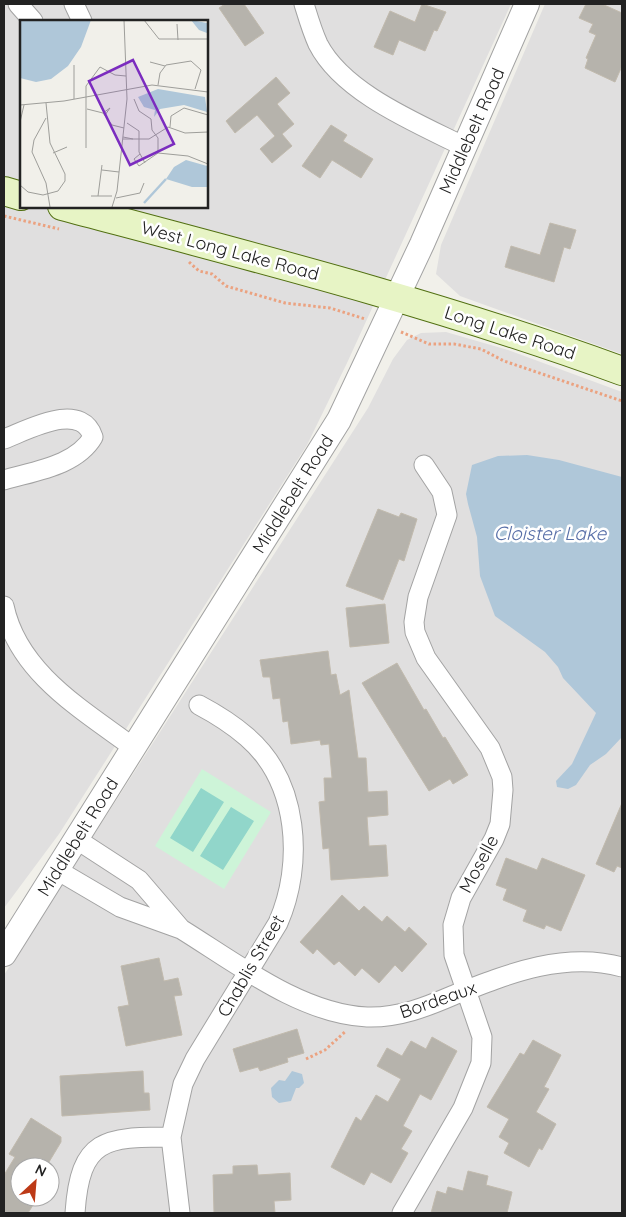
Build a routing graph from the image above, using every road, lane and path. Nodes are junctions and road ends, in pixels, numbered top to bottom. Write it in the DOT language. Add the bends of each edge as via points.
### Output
graph roads {
  1 [pos="18,4"];
  2 [pos="74,4"];
  3 [pos="304,4"];
  4 [pos="527,4"];
  5 [pos="32,20"];
  6 [pos="82,20"];
  7 [pos="464,147"];
  8 [pos="4,191"];
  9 [pos="20,196"];
  10 [pos="4,216"];
  11 [pos="62,218"];
  12 [pos="186,261"];
  13 [pos="397,296"];
  14 [pos="383,326"];
  15 [pos="622,370"];
  16 [pos="622,401"];
  17 [pos="4,439"];
  18 [pos="424,465"];
  19 [pos="4,480"];
  20 [pos="4,606"];
  21 [pos="200,705"];
  22 [pos="134,748"];
  23 [pos="76,839"];
  24 [pos="57,870"];
  25 [pos="181,929"];
  26 [pos="4,954"];
  27 [pos="622,968"];
  28 [pos="249,971"];
  29 [pos="465,991"];
  30 [pos="349,1024"];
  31 [pos="306,1059"];
  32 [pos="171,1137"];
  33 [pos="75,1213"];
  34 [pos="180,1213"];
  35 [pos="402,1213"];
  1 -- 5 [label="street"];
  2 -- 6 [label="street"];
  3 -- 7 [label="street" via="318,44 336,68 366,94"];
  4 -- 7 [label="street, Middlebelt Road"];
  7 -- 13 [label="street, Middlebelt Road"];
  8 -- 9 [label="main road"];
  10 -- 11 [label="path"];
  11 -- 13 [label="main road, West Long Lake Road"];
  12 -- 14 [label="path" via="199,271 212,274 226,286 285,303 330,308"];
  13 -- 14 [label="street, Middlebelt Road"];
  13 -- 15 [label="main road, Long Lake Road"];
  14 -- 16 [label="path" via="429,344 481,349"];
  14 -- 22 [label="street, Middlebelt Road" via="339,420"];
  17 -- 19 [label="street" via="59,419 74,419 85,424 93,437 75,458"];
  18 -- 29 [label="street, Moselle" via="442,492 446,515 418,597 414,622 418,644 490,748 502,777 500,824 461,898 453,925 454,955"];
  20 -- 22 [label="street" via="16,640 29,661 57,690"];
  21 -- 28 [label="street, Chablis Street" via="248,738 261,753 281,787 290,813 293,868 288,902"];
  22 -- 23 [label="street, Middlebelt Road"];
  23 -- 24 [label="street, Middlebelt Road"];
  23 -- 25 [label="street, Bordeaux" via="139,880"];
  24 -- 25 [label="street, Bordeaux" via="120,907"];
  24 -- 26 [label="street, Middlebelt Road"];
  25 -- 28 [label="street, Bordeaux"];
  27 -- 29 [label="street, Bordeaux" via="604,963 549,963"];
  28 -- 29 [label="street, Bordeaux" via="308,1004 367,1017 415,1011"];
  28 -- 32 [label="street, Chablis Street" via="194,1059 183,1084"];
  29 -- 35 [label="street, Moselle" via="482,1037 478,1074 463,1108"];
  30 -- 31 [label="path" via="325,1050"];
  32 -- 33 [label="street" via="128,1137 104,1144 84,1164"];
  32 -- 34 [label="street, Chablis Street"];
}
